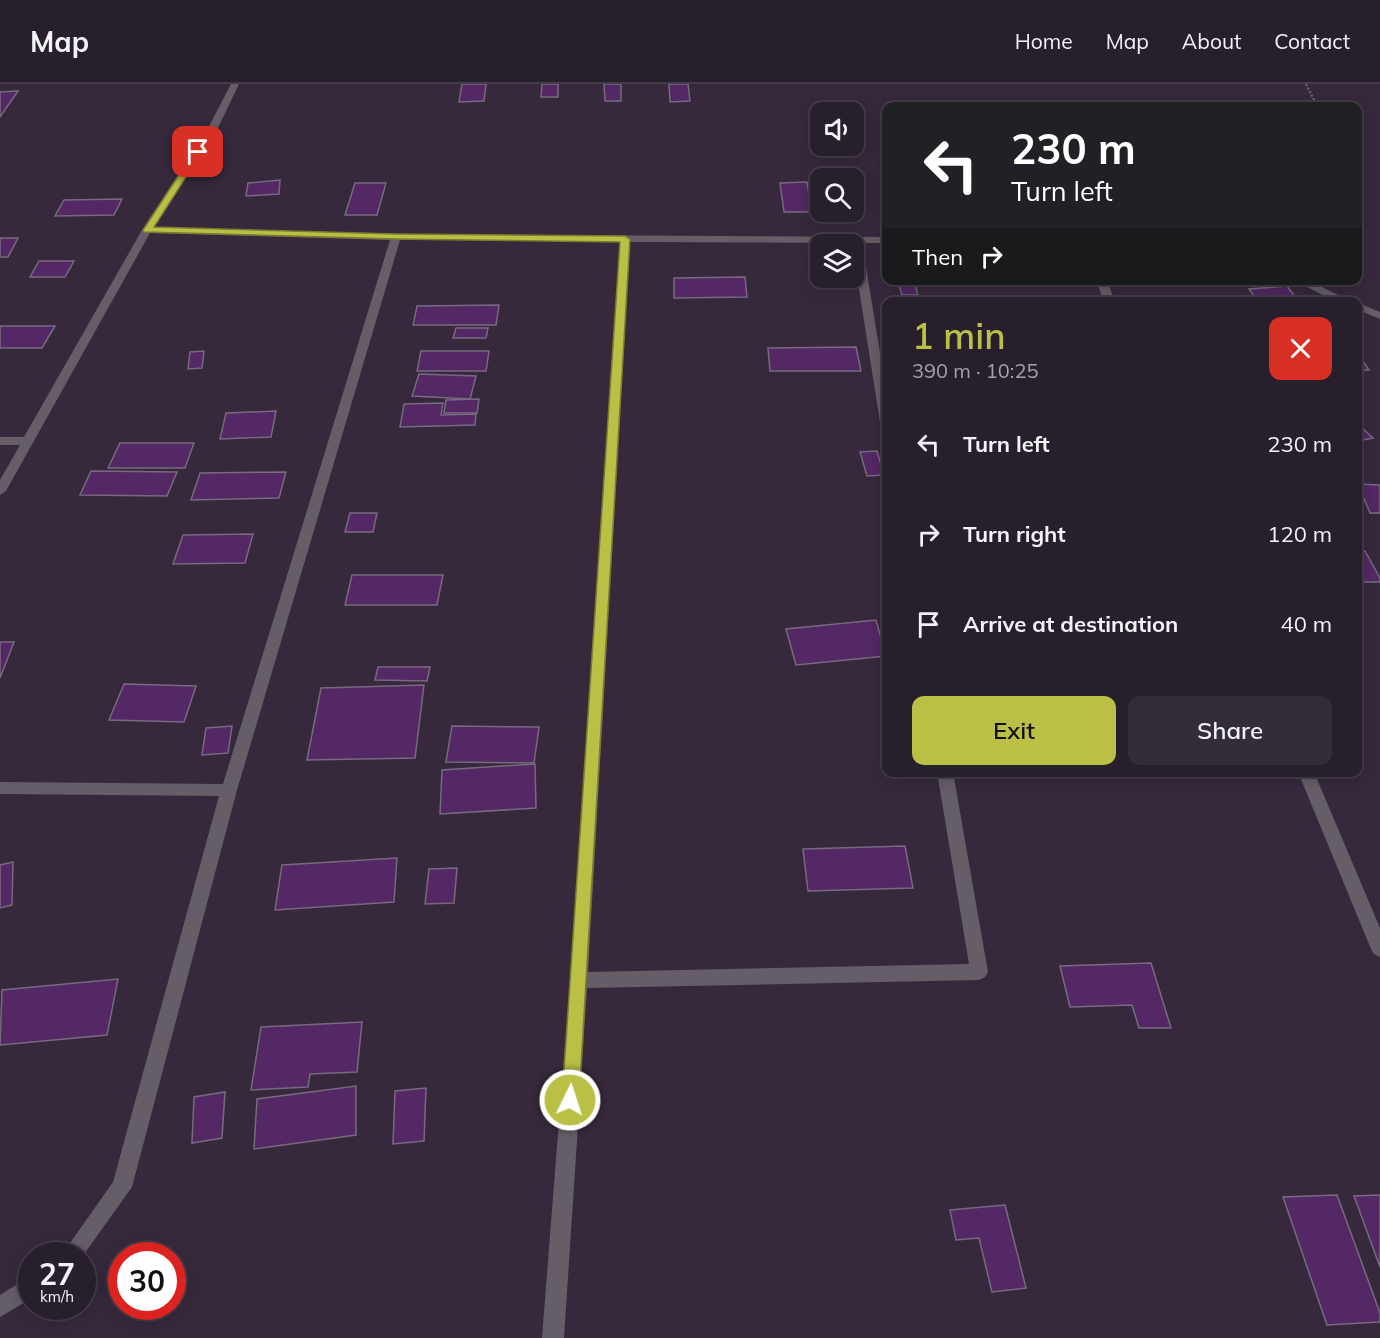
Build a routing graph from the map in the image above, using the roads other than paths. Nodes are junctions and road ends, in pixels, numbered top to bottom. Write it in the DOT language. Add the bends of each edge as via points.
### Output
graph roads {
  1 [pos="235,84"];
  2 [pos="147,230"];
  3 [pos="396,237"];
  4 [pos="625,239"];
  5 [pos="810,240"];
  6 [pos="864,240"];
  7 [pos="882,240"];
  8 [pos="1309,285"];
  9 [pos="864,288"];
  10 [pos="1336,297"];
  11 [pos="1362,308"];
  12 [pos="1380,316"];
  13 [pos="882,398"];
  14 [pos="0,441"];
  15 [pos="28,441"];
  16 [pos="0,491"];
  17 [pos="946,777"];
  18 [pos="1308,777"];
  19 [pos="0,788"];
  20 [pos="229,790"];
  21 [pos="1380,949"];
  22 [pos="579,980"];
  23 [pos="81,1242"];
  24 [pos="18,1295"];
  25 [pos="0,1307"];
  26 [pos="553,1338"];
  1 -- 2 [label="street" via="211,132"];
  2 -- 3 [label="street"];
  2 -- 15 [label="street"];
  3 -- 4 [label="street"];
  3 -- 20 [label="street"];
  4 -- 5 [label="street"];
  4 -- 22 [label="street"];
  6 -- 7 [label="street"];
  8 -- 10 [label="street"];
  9 -- 13 [label="street"];
  11 -- 12 [label="street"];
  14 -- 15 [label="street"];
  15 -- 16 [label="street"];
  17 -- 22 [label="street" via="979,972"];
  18 -- 21 [label="street"];
  19 -- 20 [label="street"];
  20 -- 23 [label="street" via="122,1186"];
  22 -- 26 [label="street"];
  24 -- 25 [label="street"];
}
